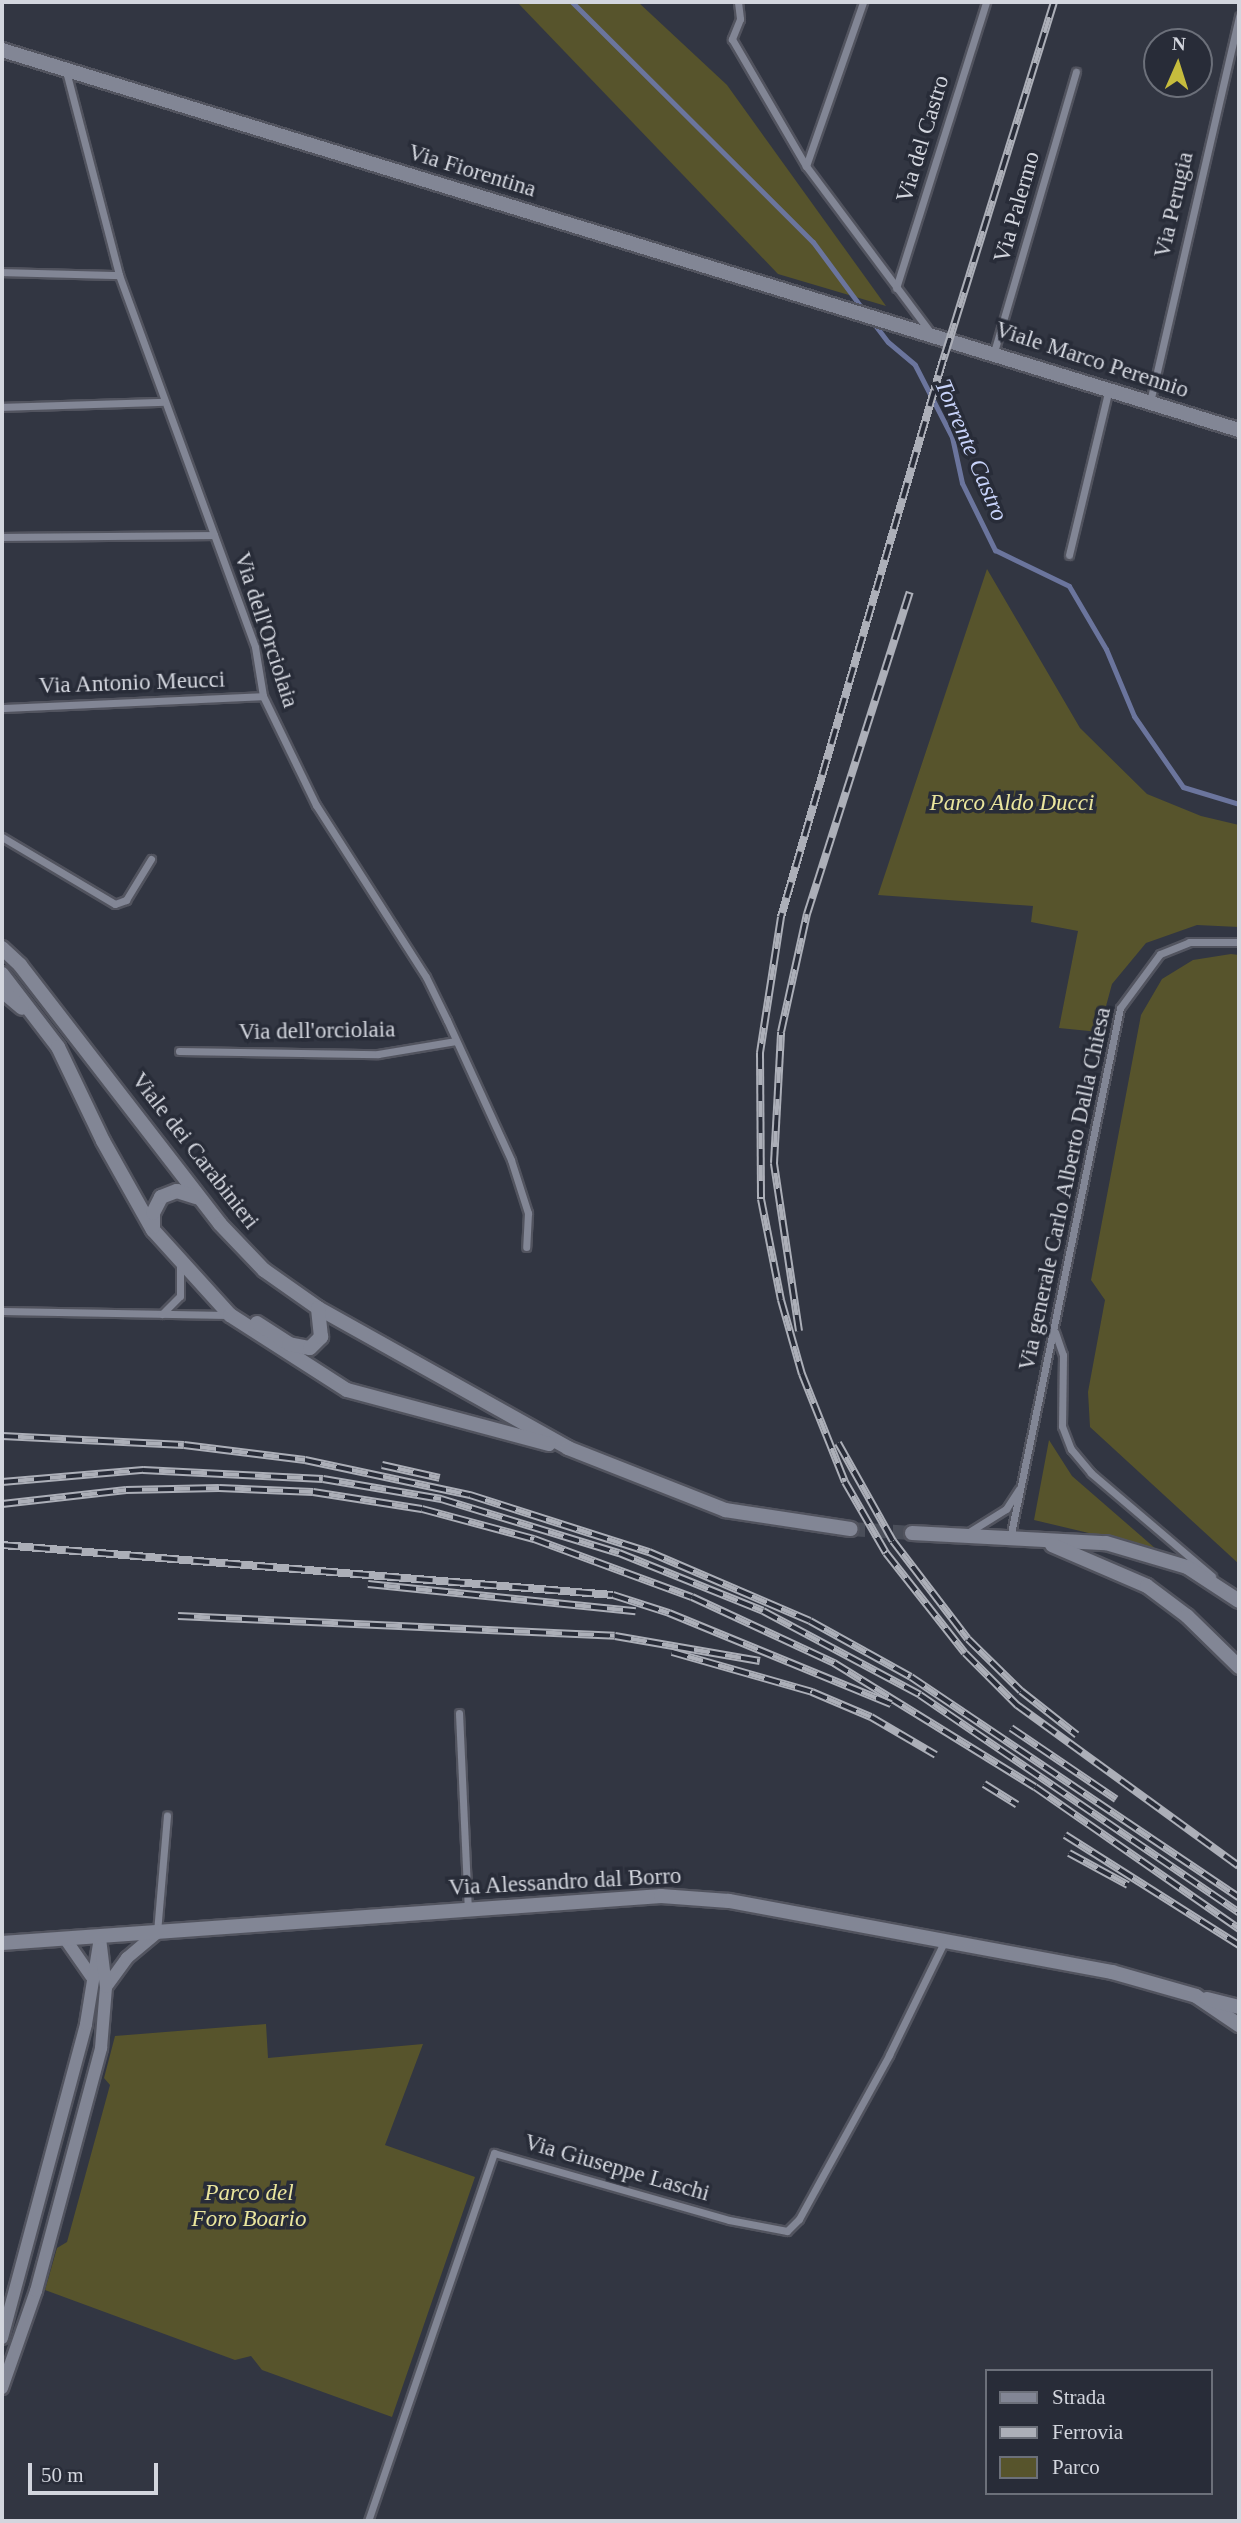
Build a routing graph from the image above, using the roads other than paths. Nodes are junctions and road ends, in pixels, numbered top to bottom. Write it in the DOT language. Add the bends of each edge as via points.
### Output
graph roads {
  1 [pos="738,2"];
  2 [pos="863,2"];
  3 [pos="986,2"];
  4 [pos="1239,16"];
  5 [pos="2,50"];
  6 [pos="66,70"];
  7 [pos="1076,72"];
  8 [pos="806,166"];
  9 [pos="2,272"];
  10 [pos="119,275"];
  11 [pos="896,288"];
  12 [pos="930,333"];
  13 [pos="994,352"];
  14 [pos="1109,389"];
  15 [pos="162,402"];
  16 [pos="1149,403"];
  17 [pos="2,407"];
  18 [pos="1239,430"];
  19 [pos="214,535"];
  20 [pos="2,537"];
  21 [pos="1069,555"];
  22 [pos="263,696"];
  23 [pos="2,708"];
  24 [pos="2,837"];
  25 [pos="151,859"];
  26 [pos="1239,942"];
  27 [pos="2,947"];
  28 [pos="2,974"];
  29 [pos="2,991"];
  30 [pos="51,1038"];
  31 [pos="456,1041"];
  32 [pos="178,1051"];
  33 [pos="197,1197"];
  34 [pos="153,1230"];
  35 [pos="527,1247"];
  36 [pos="180,1263"];
  37 [pos="318,1308"];
  38 [pos="2,1311"];
  39 [pos="162,1315"];
  40 [pos="236,1319"];
  41 [pos="1055,1332"];
  42 [pos="568,1448"];
  43 [pos="1023,1482"];
  44 [pos="851,1529"];
  45 [pos="912,1534"];
  46 [pos="964,1535"];
  47 [pos="1010,1538"];
  48 [pos="1041,1541"];
  49 [pos="1225,1590"];
  50 [pos="1239,1601"];
  51 [pos="1239,1667"];
  52 [pos="459,1713"];
  53 [pos="167,1815"];
  54 [pos="468,1909"];
  55 [pos="157,1933"];
  56 [pos="100,1938"];
  57 [pos="66,1940"];
  58 [pos="945,1940"];
  59 [pos="2,1943"];
  60 [pos="93,1980"];
  61 [pos="106,1987"];
  62 [pos="1196,1996"];
  63 [pos="1239,2007"];
  64 [pos="1239,2025"];
  65 [pos="2,2338"];
  66 [pos="2,2388"];
  67 [pos="368,2521"];
  1 -- 8 [label="street" via="740,19 732,39"];
  2 -- 8 [label="street"];
  3 -- 11 [label="street, Via del Castro"];
  4 -- 16 [label="street, Via Perugia"];
  5 -- 6 [label="main road, Via Fiorentina"];
  6 -- 10 [label="street, Via dell'Orciolaia"];
  6 -- 12 [label="main road, Via Fiorentina"];
  7 -- 13 [label="street, Via Palermo"];
  8 -- 11 [label="street"];
  9 -- 10 [label="street"];
  10 -- 15 [label="street, Via dell'Orciolaia"];
  11 -- 12 [label="street"];
  12 -- 13 [label="main road, Viale Marco Perennio"];
  13 -- 14 [label="main road, Viale Marco Perennio"];
  14 -- 16 [label="main road, Viale Marco Perennio"];
  14 -- 21 [label="street"];
  15 -- 17 [label="street"];
  15 -- 19 [label="street, Via dell'Orciolaia"];
  16 -- 18 [label="main road, Viale Marco Perennio"];
  19 -- 20 [label="street"];
  19 -- 22 [label="street, Via dell'Orciolaia" via="254,647"];
  22 -- 23 [label="street, Via Antonio Meucci"];
  22 -- 31 [label="street, Via dell'Orciolaia" via="316,805 426,977"];
  24 -- 25 [label="street" via="115,904 126,900"];
  26 -- 41 [label="street, Via generale Carlo Alberto Dalla Chiesa" via="1189,942 1160,954 1120,1008"];
  27 -- 33 [label="main road, Viale dei Carabinieri" via="137,1113"];
  28 -- 30 [label="main road, Viale dei Carabinieri"];
  29 -- 30 [label="main road, Viale dei Carabinieri"];
  30 -- 34 [label="main road, Viale dei Carabinieri"];
  31 -- 32 [label="street, Via dell'orciolaia" via="378,1054"];
  31 -- 35 [label="street, Via dell'Orciolaia" via="511,1160 528,1213"];
  33 -- 34 [label="main road" via="177,1191 161,1197 153,1213"];
  33 -- 37 [label="main road, Viale dei Carabinieri" via="264,1269"];
  34 -- 36 [label="main road, Viale dei Carabinieri"];
  36 -- 39 [label="street" via="180,1296"];
  36 -- 40 [label="main road, Viale dei Carabinieri"];
  37 -- 40 [label="main road" via="321,1337 310,1348 289,1344 257,1323"];
  37 -- 42 [label="main road, Viale dei Carabinieri"];
  38 -- 39 [label="street"];
  39 -- 40 [label="street"];
  40 -- 42 [label="main road, Viale dei Carabinieri" via="347,1391"];
  41 -- 43 [label="street, Via generale Carlo Alberto Dalla Chiesa"];
  41 -- 49 [label="street" via="1063,1355 1062,1426 1071,1449 1091,1473"];
  42 -- 44 [label="main road, Viale dei Carabinieri" via="725,1510"];
  43 -- 46 [label="street, Via generale Carlo Alberto Dalla Chiesa" via="1006,1509"];
  43 -- 47 [label="street, Via generale Carlo Alberto Dalla Chiesa"];
  45 -- 46 [label="main road"];
  46 -- 47 [label="main road"];
  47 -- 48 [label="main road"];
  48 -- 49 [label="main road" via="1106,1542 1144,1551 1187,1567"];
  48 -- 51 [label="main road" via="1147,1586"];
  49 -- 50 [label="main road"];
  52 -- 54 [label="street"];
  53 -- 55 [label="street"];
  54 -- 55 [label="main road, Via Alessandro dal Borro"];
  54 -- 58 [label="main road, Via Alessandro dal Borro" via="661,1896 729,1901"];
  55 -- 56 [label="main road, Via Alessandro dal Borro"];
  55 -- 61 [label="street" via="127,1958"];
  56 -- 57 [label="main road, Via Alessandro dal Borro"];
  56 -- 60 [label="street"];
  56 -- 61 [label="street"];
  57 -- 59 [label="main road, Via Alessandro dal Borro"];
  57 -- 60 [label="street" via="82,1957"];
  58 -- 62 [label="main road, Via Alessandro dal Borro" via="1112,1972"];
  58 -- 67 [label="street, Via Giuseppe Laschi" via="889,2055 799,2219 787,2231 729,2220 494,2153"];
  60 -- 65 [label="street" via="86,2024"];
  61 -- 66 [label="street" via="105,2028 93,2082 36,2291"];
  62 -- 63 [label="main road"];
  62 -- 64 [label="main road, Via Alessandro dal Borro"];
}
